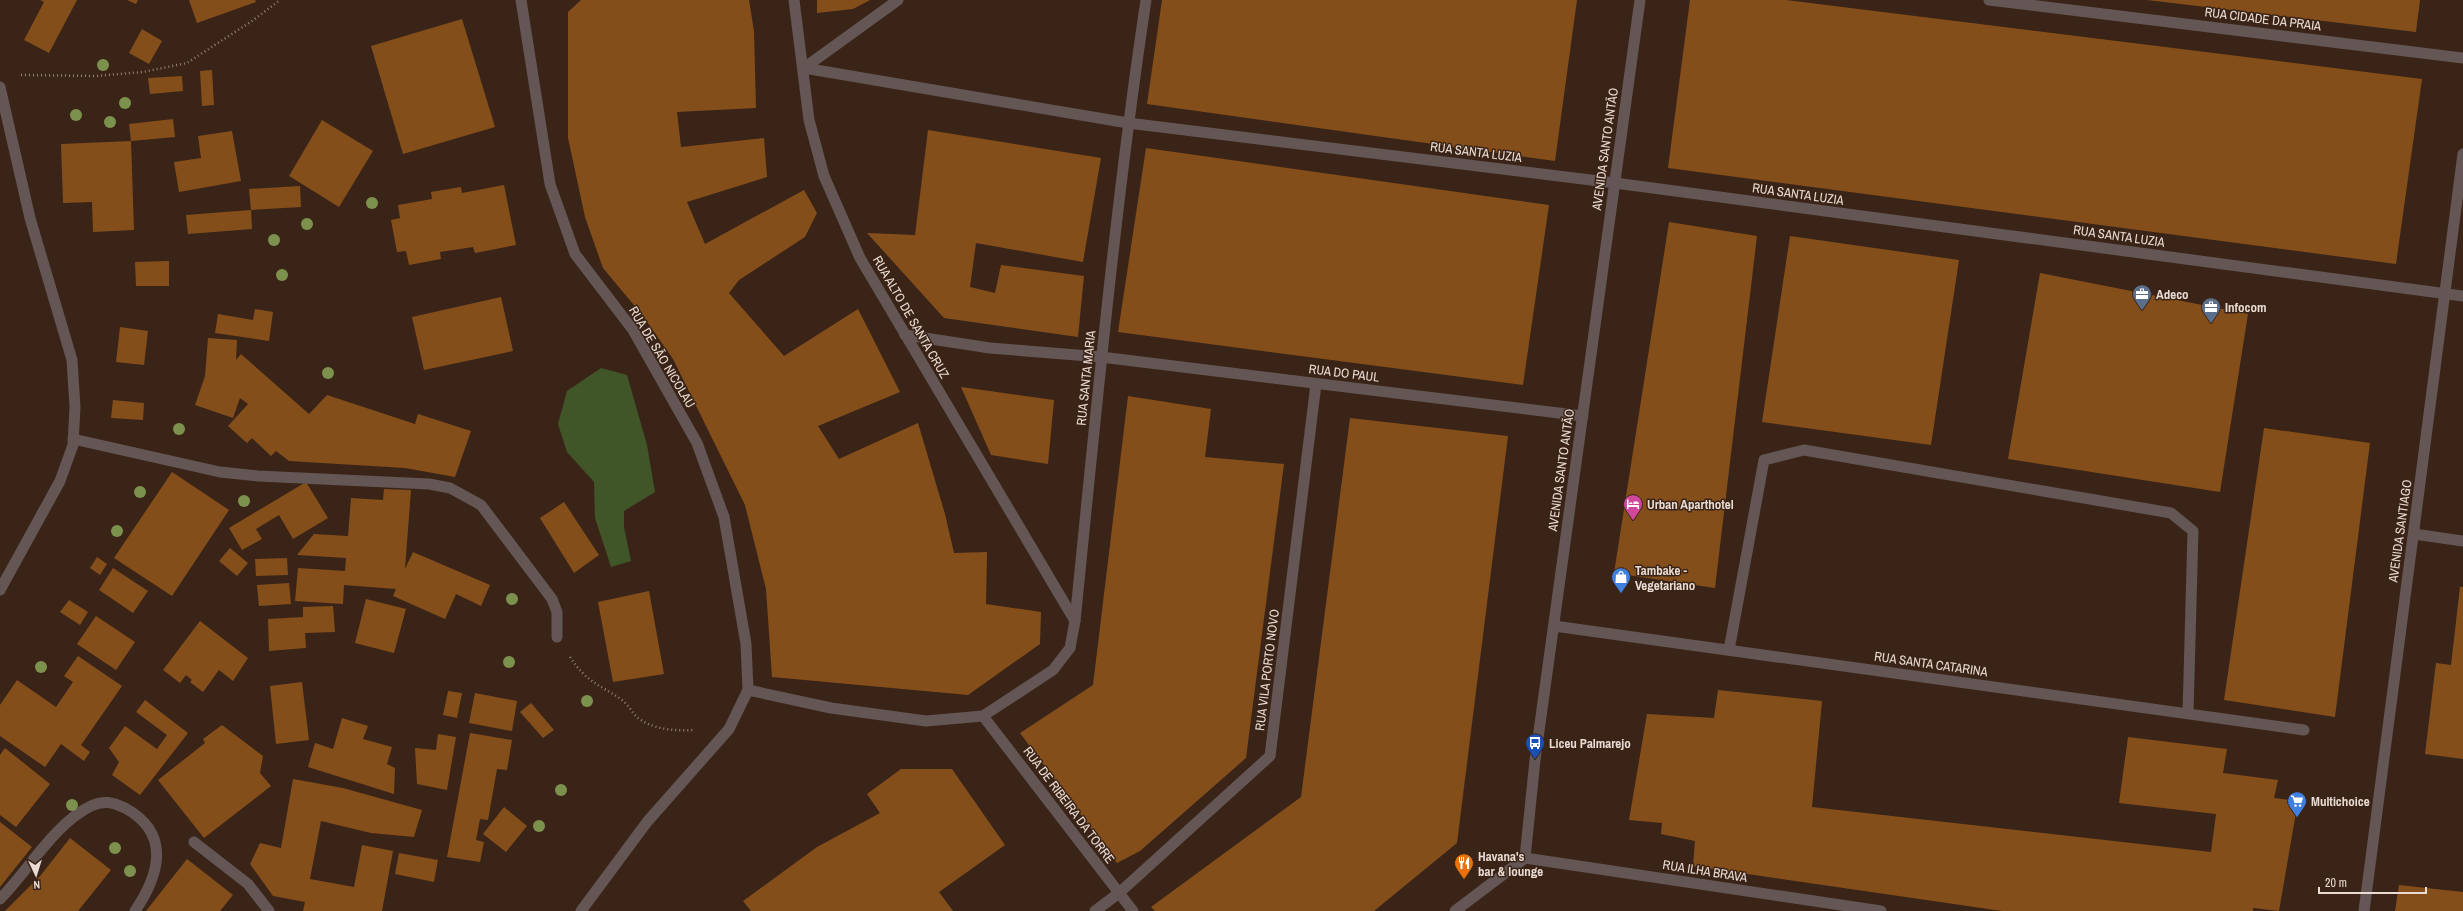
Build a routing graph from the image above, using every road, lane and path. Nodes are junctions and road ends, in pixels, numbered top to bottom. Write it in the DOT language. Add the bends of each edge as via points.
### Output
graph roads {
  1 [pos="280,0"];
  2 [pos="521,0"];
  3 [pos="794,0"];
  4 [pos="898,0"];
  5 [pos="1146,0"];
  6 [pos="1640,0"];
  7 [pos="1989,0"];
  8 [pos="2463,58"];
  9 [pos="804,68"];
  10 [pos="16,75"];
  11 [pos="0,87"];
  12 [pos="1128,123"];
  13 [pos="2463,154"];
  14 [pos="1615,183"];
  15 [pos="2446,294"];
  16 [pos="2463,296"];
  17 [pos="905,335"];
  18 [pos="1101,357"];
  19 [pos="1316,384"];
  20 [pos="1583,416"];
  21 [pos="73,439"];
  22 [pos="2414,534"];
  23 [pos="2463,541"];
  24 [pos="0,590"];
  25 [pos="1075,620"];
  26 [pos="1554,626"];
  27 [pos="557,637"];
  28 [pos="1730,650"];
  29 [pos="748,690"];
  30 [pos="2188,713"];
  31 [pos="983,716"];
  32 [pos="729,729"];
  33 [pos="2304,730"];
  34 [pos="194,842"];
  35 [pos="1525,858"];
  36 [pos="1119,893"];
  37 [pos="0,899"];
  38 [pos="135,911"];
  39 [pos="270,911"];
  40 [pos="582,911"];
  41 [pos="1095,911"];
  42 [pos="1133,911"];
  43 [pos="1455,911"];
  44 [pos="1881,911"];
  45 [pos="2364,911"];
  1 -- 10 [label="path" via="187,63 143,72 96,76"];
  2 -- 29 [label="street, RUA DE SÃO NICOLAU" via="550,184 575,254 632,330 693,436 724,517 746,644"];
  3 -- 9 [label="street, RUA ALTO DE SANTA CRUZ"];
  4 -- 9 [label="street"];
  5 -- 12 [label="street, RUA SANTA MARIA"];
  6 -- 14 [label="street, AVENIDA SANTO ANTÃO"];
  7 -- 8 [label="street, RUA CIDADE DA PRAIA"];
  9 -- 12 [label="street, RUA SANTA LUZIA"];
  9 -- 17 [label="street, RUA ALTO DE SANTA CRUZ" via="809,120 824,176 860,258"];
  11 -- 21 [label="street" via="30,218 72,360 75,407"];
  12 -- 14 [label="street, RUA SANTA LUZIA"];
  12 -- 18 [label="street, RUA SANTA MARIA"];
  13 -- 15 [label="street, AVENIDA SANTIAGO"];
  14 -- 15 [label="street, RUA SANTA LUZIA"];
  14 -- 20 [label="street, AVENIDA SANTO ANTÃO"];
  15 -- 16 [label="street, RUA SANTA LUZIA"];
  15 -- 22 [label="street, AVENIDA SANTIAGO"];
  17 -- 18 [label="street, RUA DO PAUL" via="990,348"];
  17 -- 25 [label="street, RUA ALTO DE SANTA CRUZ"];
  18 -- 19 [label="street, RUA DO PAUL"];
  18 -- 25 [label="street, RUA SANTA MARIA"];
  19 -- 20 [label="street, RUA DO PAUL"];
  19 -- 36 [label="street, RUA VILA PORTO NOVO" via="1270,756"];
  20 -- 26 [label="street, AVENIDA SANTO ANTÃO"];
  21 -- 24 [label="street" via="60,480"];
  21 -- 27 [label="street" via="220,472 429,484 450,488 481,505 552,600 557,612"];
  22 -- 23 [label="street"];
  22 -- 45 [label="street, AVENIDA SANTIAGO"];
  25 -- 31 [label="street, RUA SANTA MARIA" via="1070,648 1053,670"];
  26 -- 28 [label="street, RUA SANTA CATARINA"];
  26 -- 35 [label="street, AVENIDA SANTO ANTÃO"];
  27 -- 32 [label="path" via="580,671 591,682 623,700 639,718 670,731"];
  28 -- 30 [label="street, RUA SANTA CATARINA"];
  28 -- 30 [label="street" via="1764,460 1804,450 2171,513 2193,531"];
  29 -- 31 [label="street" via="831,708 926,721"];
  29 -- 32 [label="street"];
  30 -- 33 [label="street, RUA SANTA CATARINA"];
  31 -- 36 [label="street, RUA DE RIBEIRA DA TORRE"];
  32 -- 40 [label="street" via="647,822"];
  34 -- 39 [label="street" via="248,884"];
  35 -- 43 [label="street"];
  35 -- 44 [label="street, RUA ILHA BRAVA"];
  36 -- 41 [label="street, RUA VILA PORTO NOVO"];
  36 -- 42 [label="street, RUA DE RIBEIRA DA TORRE"];
  37 -- 38 [label="street" via="63,826 90,807 104,801 136,814 149,827 156,839 152,879 146,895"];
}
